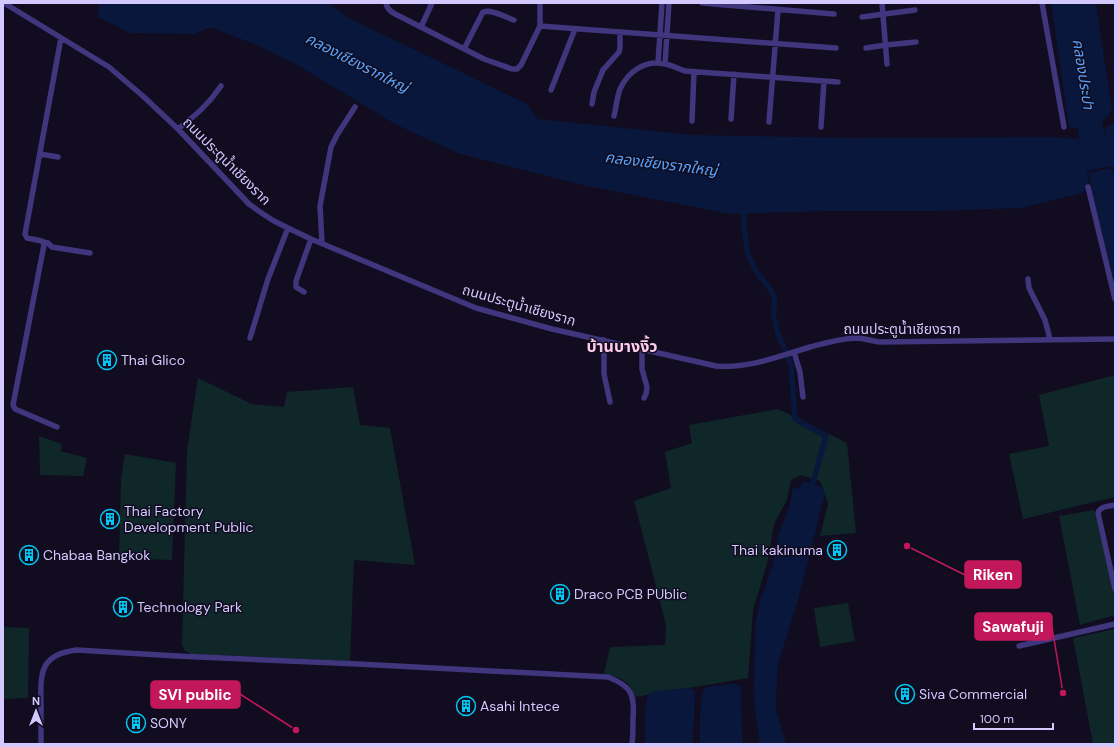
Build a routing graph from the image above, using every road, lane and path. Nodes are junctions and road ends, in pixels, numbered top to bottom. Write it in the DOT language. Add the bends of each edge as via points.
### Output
graph roads {
  1 [pos="386,3"];
  2 [pos="432,3"];
  3 [pos="540,3"];
  4 [pos="662,3"];
  5 [pos="669,3"];
  6 [pos="702,3"];
  7 [pos="882,3"];
  8 [pos="1042,3"];
  9 [pos="4,5"];
  10 [pos="778,10"];
  11 [pos="915,10"];
  12 [pos="834,14"];
  13 [pos="883,14"];
  14 [pos="862,17"];
  15 [pos="514,20"];
  16 [pos="540,26"];
  17 [pos="421,27"];
  18 [pos="572,29"];
  19 [pos="620,32"];
  20 [pos="660,35"];
  21 [pos="667,35"];
  22 [pos="61,38"];
  23 [pos="916,42"];
  24 [pos="775,43"];
  25 [pos="886,45"];
  26 [pos="836,48"];
  27 [pos="866,48"];
  28 [pos="464,49"];
  29 [pos="658,63"];
  30 [pos="665,64"];
  31 [pos="887,64"];
  32 [pos="694,72"];
  33 [pos="734,74"];
  34 [pos="772,77"];
  35 [pos="824,81"];
  36 [pos="838,82"];
  37 [pos="221,86"];
  38 [pos="551,90"];
  39 [pos="592,104"];
  40 [pos="355,107"];
  41 [pos="614,116"];
  42 [pos="730,119"];
  43 [pos="692,121"];
  44 [pos="769,122"];
  45 [pos="822,127"];
  46 [pos="1064,128"];
  47 [pos="178,129"];
  48 [pos="40,154"];
  49 [pos="58,156"];
  50 [pos="1088,187"];
  51 [pos="288,228"];
  52 [pos="311,239"];
  53 [pos="43,242"];
  54 [pos="322,242"];
  55 [pos="90,253"];
  56 [pos="1028,279"];
  57 [pos="304,292"];
  58 [pos="1115,299"];
  59 [pos="250,338"];
  60 [pos="1115,338"];
  61 [pos="1050,339"];
  62 [pos="604,340"];
  63 [pos="642,349"];
  64 [pos="793,352"];
  65 [pos="803,397"];
  66 [pos="644,398"];
  67 [pos="610,402"];
  68 [pos="57,427"];
  69 [pos="1115,505"];
  70 [pos="1115,589"];
  71 [pos="1115,624"];
  72 [pos="1019,646"];
  73 [pos="41,744"];
  74 [pos="632,744"];
  1 -- 17 [label="street" via="388,10"];
  2 -- 17 [label="street"];
  3 -- 16 [label="street"];
  4 -- 20 [label="street"];
  5 -- 21 [label="street"];
  6 -- 10 [label="street"];
  7 -- 13 [label="street"];
  8 -- 46 [label="street"];
  9 -- 22 [label="street, ถนนประตูน้ำเชียงราก"];
  10 -- 12 [label="street"];
  10 -- 24 [label="street"];
  11 -- 13 [label="street"];
  13 -- 14 [label="street"];
  13 -- 25 [label="street"];
  15 -- 28 [label="street" via="483,12"];
  16 -- 18 [label="street"];
  16 -- 28 [label="street" via="518,69 484,59"];
  17 -- 28 [label="street"];
  18 -- 19 [label="street"];
  18 -- 38 [label="street"];
  19 -- 20 [label="street"];
  19 -- 39 [label="street" via="619,52 603,70"];
  20 -- 21 [label="street"];
  20 -- 29 [label="street"];
  21 -- 24 [label="street"];
  21 -- 30 [label="street"];
  22 -- 47 [label="street, ถนนประตูน้ำเชียงราก" via="109,67"];
  22 -- 48 [label="street"];
  23 -- 25 [label="street"];
  24 -- 26 [label="street"];
  24 -- 34 [label="street"];
  25 -- 27 [label="street"];
  25 -- 31 [label="street"];
  29 -- 30 [label="street"];
  29 -- 41 [label="street" via="634,70 620,90"];
  30 -- 32 [label="street"];
  32 -- 33 [label="street"];
  32 -- 43 [label="street"];
  33 -- 34 [label="street"];
  33 -- 42 [label="street"];
  34 -- 35 [label="street"];
  34 -- 44 [label="street"];
  35 -- 36 [label="street"];
  35 -- 45 [label="street"];
  37 -- 47 [label="street" via="202,110"];
  40 -- 54 [label="street" via="331,147 320,206"];
  47 -- 51 [label="street, ถนนประตูน้ำเชียงราก" via="249,204"];
  48 -- 49 [label="street"];
  48 -- 53 [label="street" via="25,235 27,238"];
  50 -- 58 [label="street"];
  51 -- 52 [label="street, ถนนประตูน้ำเชียงราก"];
  51 -- 59 [label="street" via="268,278"];
  52 -- 54 [label="street, ถนนประตูน้ำเชียงราก"];
  52 -- 57 [label="street" via="295,286"];
  53 -- 55 [label="street"];
  53 -- 68 [label="street" via="12,405 15,409"];
  54 -- 62 [label="street, ถนนประตูน้ำเชียงราก" via="476,308"];
  56 -- 61 [label="street" via="1029,288 1045,320"];
  60 -- 61 [label="street, ถนนประตูน้ำเชียงราก"];
  61 -- 64 [label="street, ถนนประตูน้ำเชียงราก" via="880,342 858,338 835,340"];
  62 -- 63 [label="street, ถนนประตูน้ำเชียงราก"];
  62 -- 67 [label="street" via="604,374"];
  63 -- 64 [label="street, ถนนประตูน้ำเชียงราก" via="728,367"];
  63 -- 66 [label="street" via="642,369 647,387"];
  64 -- 65 [label="street" via="800,372"];
  69 -- 70 [label="street" via="1101,508 1098,513"];
  71 -- 72 [label="street"];
  73 -- 74 [label="street" via="43,672 55,656 77,650 608,677 621,682 632,696"];
}
